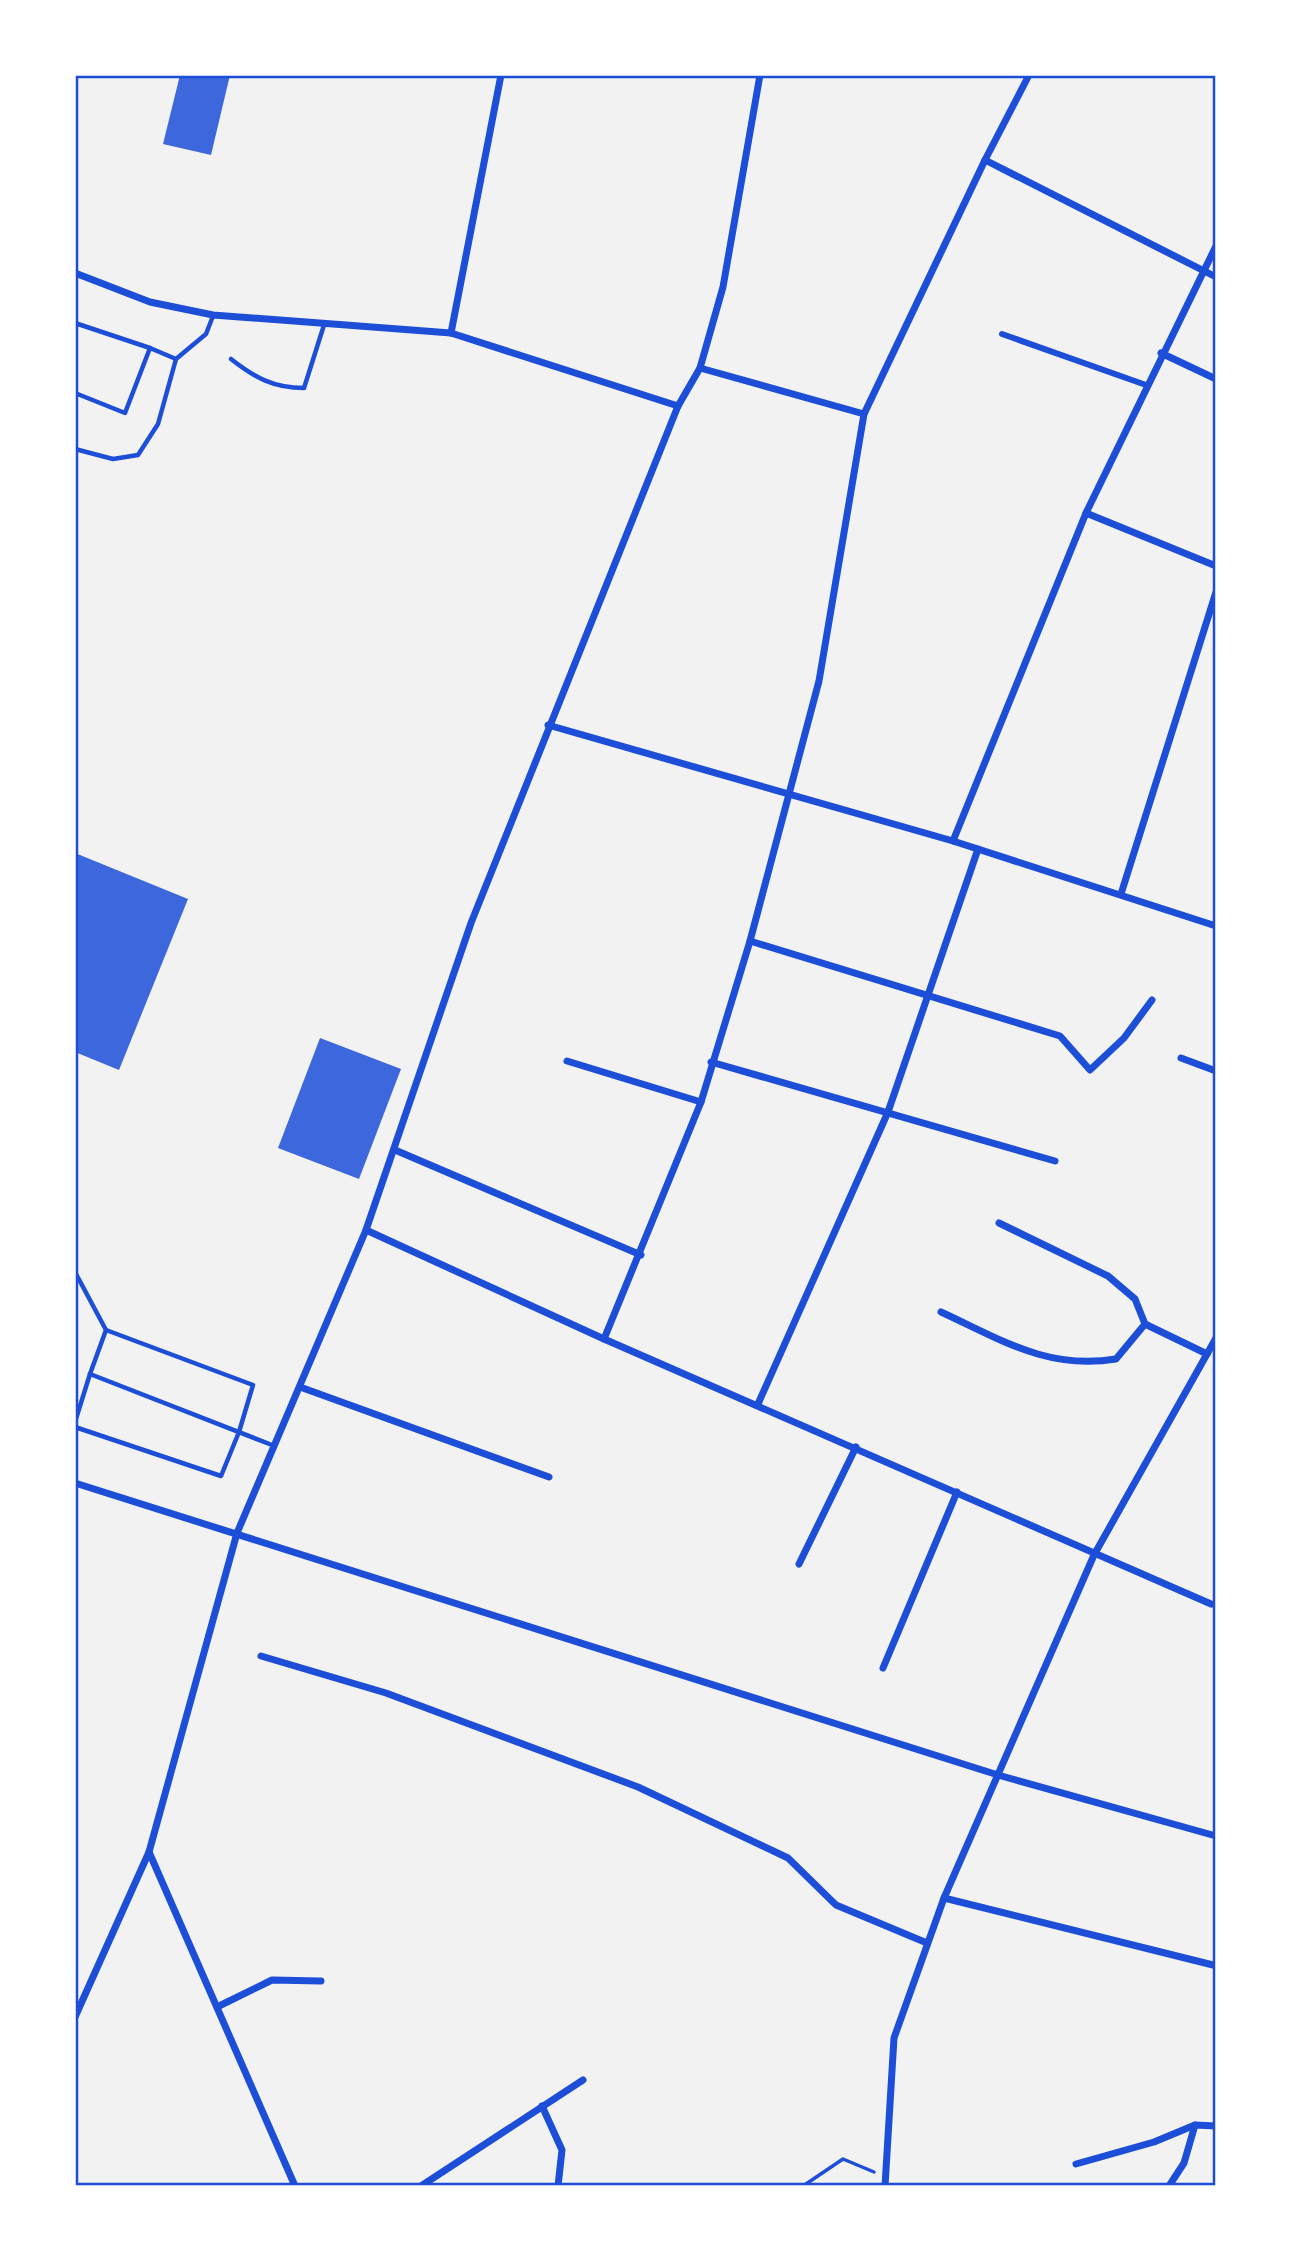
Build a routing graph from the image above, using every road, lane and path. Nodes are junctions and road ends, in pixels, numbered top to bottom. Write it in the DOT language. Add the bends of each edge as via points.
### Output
graph roads {
  1 [pos="501,75"];
  2 [pos="760,75"];
  3 [pos="1029,75"];
  4 [pos="985,160"];
  5 [pos="1216,246"];
  6 [pos="1203,271"];
  7 [pos="75,274"];
  8 [pos="1216,277"];
  9 [pos="213,315"];
  10 [pos="75,323"];
  11 [pos="324,325"];
  12 [pos="451,333"];
  13 [pos="1003,334"];
  14 [pos="150,348"];
  15 [pos="1161,353"];
  16 [pos="176,359"];
  17 [pos="231,359"];
  18 [pos="700,368"];
  19 [pos="1216,379"];
  20 [pos="1146,385"];
  21 [pos="75,393"];
  22 [pos="678,406"];
  23 [pos="864,414"];
  24 [pos="75,449"];
  25 [pos="1086,513"];
  26 [pos="1216,566"];
  27 [pos="1216,592"];
  28 [pos="1212,610"];
  29 [pos="548,724"];
  30 [pos="789,793"];
  31 [pos="953,841"];
  32 [pos="978,849"];
  33 [pos="1121,894"];
  34 [pos="1216,926"];
  35 [pos="750,941"];
  36 [pos="929,996"];
  37 [pos="1152,999"];
  38 [pos="1181,1058"];
  39 [pos="568,1060"];
  40 [pos="711,1062"];
  41 [pos="1216,1072"];
  42 [pos="701,1102"];
  43 [pos="888,1112"];
  44 [pos="395,1150"];
  45 [pos="1055,1161"];
  46 [pos="999,1223"];
  47 [pos="366,1230"];
  48 [pos="641,1255"];
  49 [pos="75,1272"];
  50 [pos="942,1312"];
  51 [pos="1145,1324"];
  52 [pos="106,1329"];
  53 [pos="1216,1338"];
  54 [pos="604,1339"];
  55 [pos="1207,1354"];
  56 [pos="89,1374"];
  57 [pos="300,1387"];
  58 [pos="758,1404"];
  59 [pos="75,1424"];
  60 [pos="239,1432"];
  61 [pos="272,1446"];
  62 [pos="856,1447"];
  63 [pos="550,1476"];
  64 [pos="75,1483"];
  65 [pos="957,1492"];
  66 [pos="237,1533"];
  67 [pos="1094,1555"];
  68 [pos="799,1564"];
  69 [pos="1211,1604"];
  70 [pos="261,1656"];
  71 [pos="883,1668"];
  72 [pos="998,1774"];
  73 [pos="1216,1836"];
  74 [pos="149,1852"];
  75 [pos="944,1898"];
  76 [pos="927,1943"];
  77 [pos="1213,1965"];
  78 [pos="321,1981"];
  79 [pos="217,2007"];
  80 [pos="75,2017"];
  81 [pos="583,2080"];
  82 [pos="542,2106"];
  83 [pos="1195,2125"];
  84 [pos="1216,2126"];
  85 [pos="1076,2164"];
  86 [pos="884,2176"];
  87 [pos="295,2186"];
  88 [pos="421,2186"];
  89 [pos="558,2186"];
  90 [pos="803,2186"];
  91 [pos="885,2186"];
  92 [pos="1169,2186"];
  1 -- 12 [label="street"];
  2 -- 18 [label="street" via="723,286"];
  3 -- 4 [label="street"];
  4 -- 6 [label="street"];
  4 -- 23 [label="street"];
  5 -- 6 [label="street"];
  6 -- 8 [label="street"];
  6 -- 15 [label="street"];
  7 -- 9 [label="street" via="150,302"];
  9 -- 11 [label="street"];
  9 -- 16 [label="lane" via="206,334"];
  10 -- 14 [label="lane"];
  11 -- 12 [label="street"];
  11 -- 17 [label="lane" via="304,388 257,380"];
  12 -- 22 [label="street"];
  13 -- 20 [label="street"];
  14 -- 16 [label="lane"];
  14 -- 21 [label="lane" via="125,413"];
  15 -- 19 [label="street"];
  15 -- 20 [label="street"];
  16 -- 24 [label="lane" via="158,424 138,454 113,459"];
  18 -- 22 [label="street"];
  18 -- 23 [label="street"];
  20 -- 25 [label="street"];
  22 -- 29 [label="street"];
  23 -- 30 [label="street" via="819,681"];
  25 -- 26 [label="street"];
  25 -- 31 [label="street"];
  27 -- 28 [label="street"];
  28 -- 33 [label="street"];
  29 -- 30 [label="street"];
  29 -- 44 [label="street" via="471,923"];
  30 -- 31 [label="street"];
  30 -- 35 [label="street"];
  31 -- 32 [label="street"];
  32 -- 33 [label="street"];
  32 -- 36 [label="street"];
  33 -- 34 [label="street"];
  35 -- 36 [label="street"];
  35 -- 40 [label="street"];
  36 -- 37 [label="street" via="1060,1036 1090,1070 1124,1038"];
  36 -- 43 [label="street"];
  38 -- 41 [label="street"];
  39 -- 42 [label="street"];
  40 -- 42 [label="street"];
  40 -- 43 [label="street"];
  42 -- 48 [label="street"];
  43 -- 45 [label="street"];
  43 -- 58 [label="street"];
  44 -- 47 [label="street"];
  44 -- 48 [label="street"];
  46 -- 51 [label="street" via="1108,1276 1135,1300"];
  47 -- 54 [label="street"];
  47 -- 57 [label="street"];
  48 -- 54 [label="street"];
  49 -- 52 [label="lane"];
  50 -- 51 [label="street" via="1040,1357 1089,1363 1116,1359"];
  51 -- 55 [label="street"];
  52 -- 56 [label="lane"];
  52 -- 60 [label="lane" via="253,1385"];
  53 -- 55 [label="street"];
  54 -- 58 [label="street"];
  55 -- 67 [label="street"];
  56 -- 59 [label="lane"];
  56 -- 60 [label="lane"];
  57 -- 61 [label="street"];
  57 -- 63 [label="street"];
  58 -- 62 [label="street"];
  59 -- 60 [label="lane" via="220,1476"];
  60 -- 61 [label="lane"];
  61 -- 66 [label="street"];
  62 -- 65 [label="street"];
  62 -- 68 [label="street"];
  64 -- 66 [label="street"];
  65 -- 67 [label="street"];
  65 -- 71 [label="street"];
  66 -- 72 [label="street"];
  66 -- 74 [label="street"];
  67 -- 69 [label="street"];
  67 -- 72 [label="street"];
  70 -- 76 [label="street" via="386,1693 638,1787 788,1858 836,1905"];
  72 -- 73 [label="street"];
  72 -- 75 [label="street"];
  74 -- 79 [label="street"];
  74 -- 80 [label="street"];
  75 -- 76 [label="street"];
  75 -- 77 [label="street"];
  76 -- 86 [label="street" via="894,2038"];
  78 -- 79 [label="street" via="272,1980"];
  79 -- 87 [label="street"];
  81 -- 82 [label="street"];
  82 -- 88 [label="street"];
  82 -- 89 [label="street" via="562,2150"];
  83 -- 84 [label="street"];
  83 -- 85 [label="street"];
  83 -- 92 [label="street" via="1184,2163"];
  86 -- 90 [label="path" via="843,2159"];
  86 -- 91 [label="street"];
}
